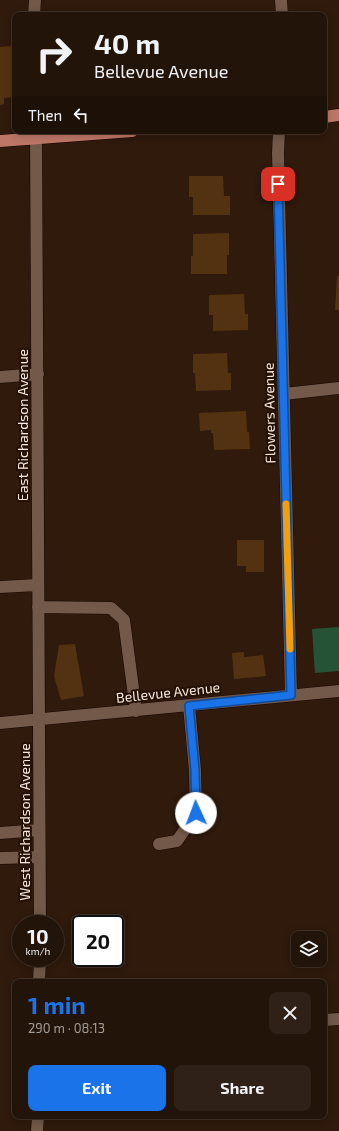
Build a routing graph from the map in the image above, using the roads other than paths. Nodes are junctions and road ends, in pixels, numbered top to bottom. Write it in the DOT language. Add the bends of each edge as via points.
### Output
graph roads {
  1 [pos="34,0"];
  2 [pos="281,0"];
  3 [pos="34,12"];
  4 [pos="282,12"];
  5 [pos="339,115"];
  6 [pos="327,117"];
  7 [pos="60,134"];
  8 [pos="279,134"];
  9 [pos="36,135"];
  10 [pos="0,141"];
  11 [pos="38,374"];
  12 [pos="0,377"];
  13 [pos="339,388"];
  14 [pos="284,394"];
  15 [pos="37,585"];
  16 [pos="0,587"];
  17 [pos="38,607"];
  18 [pos="339,691"];
  19 [pos="291,695"];
  20 [pos="189,706"];
  21 [pos="136,711"];
  22 [pos="39,719"];
  23 [pos="0,723"];
  24 [pos="39,830"];
  25 [pos="0,833"];
  26 [pos="159,844"];
  27 [pos="39,857"];
  28 [pos="0,858"];
  29 [pos="40,915"];
  30 [pos="40,967"];
  31 [pos="39,979"];
  32 [pos="339,1019"];
  33 [pos="327,1020"];
  34 [pos="38,1119"];
  35 [pos="37,1131"];
  1 -- 3 [label="street"];
  2 -- 4 [label="street"];
  5 -- 6 [label="main road"];
  7 -- 9 [label="main road"];
  8 -- 14 [label="street, Flowers Avenue"];
  9 -- 10 [label="main road"];
  9 -- 11 [label="street, East Richardson Avenue"];
  11 -- 12 [label="street"];
  11 -- 15 [label="street, East Richardson Avenue"];
  13 -- 14 [label="street"];
  14 -- 19 [label="street, Flowers Avenue"];
  15 -- 16 [label="street"];
  15 -- 17 [label="street, East Richardson Avenue"];
  17 -- 21 [label="street" via="111,608 124,620"];
  17 -- 22 [label="street, East Richardson Avenue"];
  18 -- 19 [label="street, Bellevue Avenue"];
  19 -- 20 [label="street, Bellevue Avenue"];
  20 -- 21 [label="street, Bellevue Avenue"];
  20 -- 26 [label="street" via="196,813 177,841"];
  21 -- 22 [label="street, Bellevue Avenue"];
  22 -- 23 [label="street, Bellevue Avenue"];
  22 -- 24 [label="street, West Richardson Avenue"];
  24 -- 25 [label="street"];
  24 -- 27 [label="street, West Richardson Avenue"];
  27 -- 28 [label="street"];
  27 -- 29 [label="street, West Richardson Avenue"];
  30 -- 31 [label="street"];
  32 -- 33 [label="street"];
  34 -- 35 [label="street"];
}
